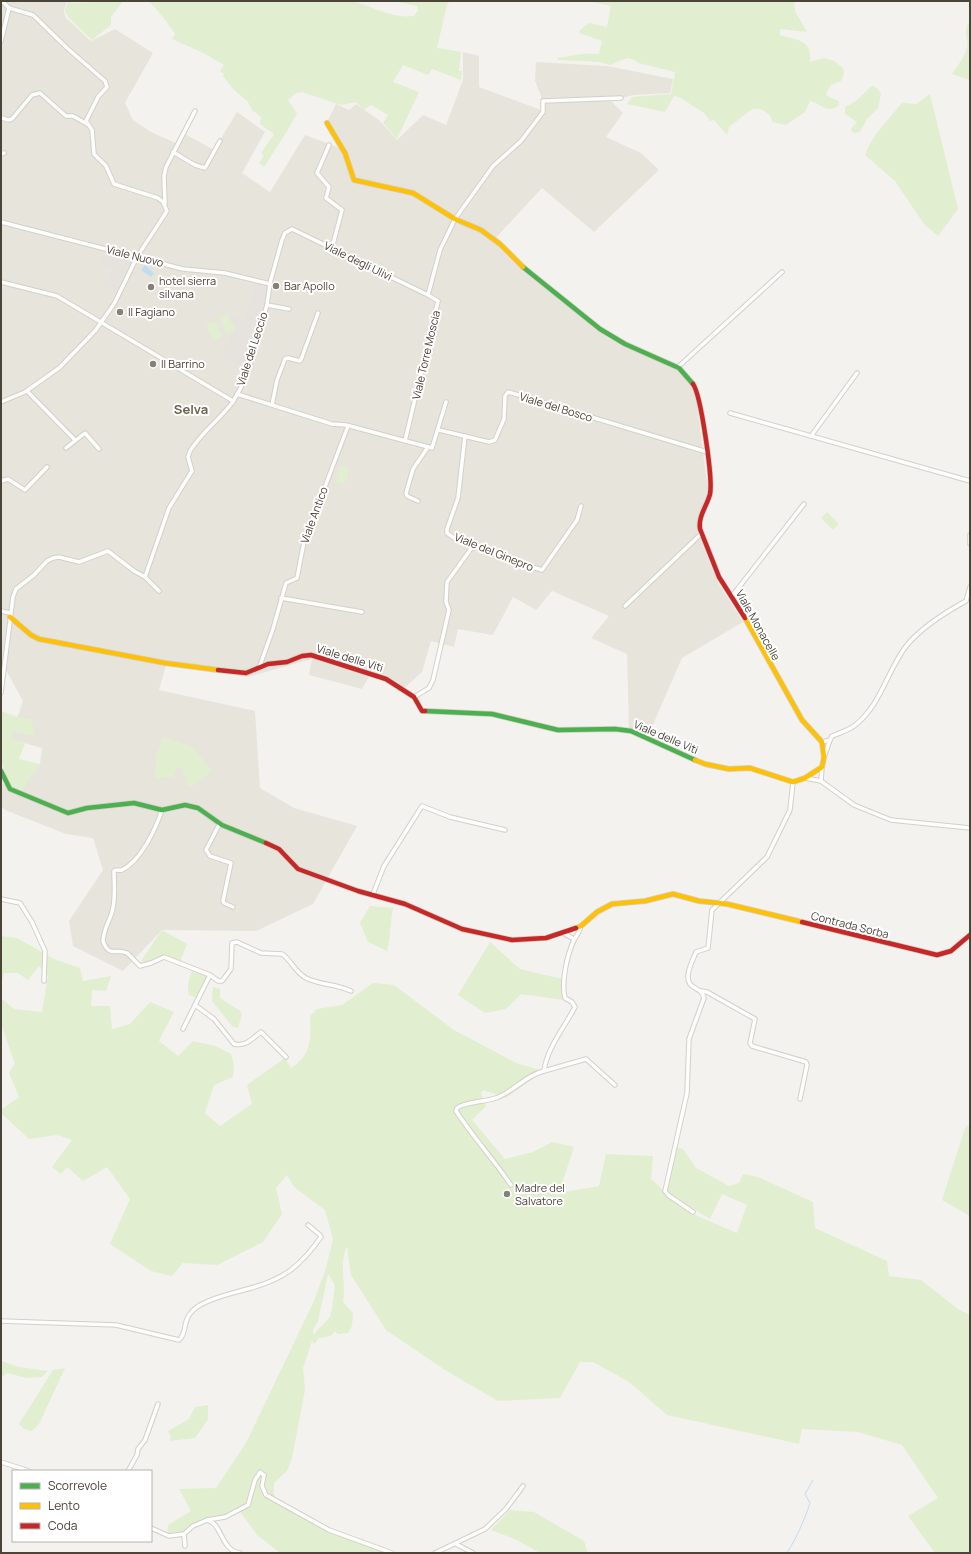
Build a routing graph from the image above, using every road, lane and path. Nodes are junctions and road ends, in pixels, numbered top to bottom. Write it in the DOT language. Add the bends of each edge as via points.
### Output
graph roads {
  1 [pos="2,1"];
  2 [pos="9,8"];
  3 [pos="1,41"];
  4 [pos="621,98"];
  5 [pos="194,111"];
  6 [pos="2,118"];
  7 [pos="326,123"];
  8 [pos="87,124"];
  9 [pos="220,141"];
  10 [pos="329,145"];
  11 [pos="173,152"];
  12 [pos="165,205"];
  13 [pos="455,219"];
  14 [pos="1,222"];
  15 [pos="288,230"];
  16 [pos="332,248"];
  17 [pos="137,257"];
  18 [pos="782,272"];
  19 [pos="1,282"];
  20 [pos="270,284"];
  21 [pos="428,295"];
  22 [pos="267,305"];
  23 [pos="289,309"];
  24 [pos="318,313"];
  25 [pos="101,323"];
  26 [pos="678,367"];
  27 [pos="857,373"];
  28 [pos="27,391"];
  29 [pos="237,394"];
  30 [pos="233,401"];
  31 [pos="1,402"];
  32 [pos="446,402"];
  33 [pos="272,405"];
  34 [pos="730,412"];
  35 [pos="348,426"];
  36 [pos="438,430"];
  37 [pos="465,436"];
  38 [pos="812,436"];
  39 [pos="75,440"];
  40 [pos="405,441"];
  41 [pos="428,447"];
  42 [pos="66,448"];
  43 [pos="99,449"];
  44 [pos="707,452"];
  45 [pos="48,467"];
  46 [pos="1,481"];
  47 [pos="970,481"];
  48 [pos="418,501"];
  49 [pos="804,504"];
  50 [pos="581,506"];
  51 [pos="702,534"];
  52 [pos="970,535"];
  53 [pos="970,544"];
  54 [pos="473,546"];
  55 [pos="145,577"];
  56 [pos="970,587"];
  57 [pos="159,591"];
  58 [pos="732,596"];
  59 [pos="281,598"];
  60 [pos="625,606"];
  61 [pos="1,611"];
  62 [pos="362,612"];
  63 [pos="10,615"];
  64 [pos="259,668"];
  65 [pos="1,692"];
  66 [pos="414,697"];
  67 [pos="830,740"];
  68 [pos="822,742"];
  69 [pos="824,757"];
  70 [pos="822,767"];
  71 [pos="1,771"];
  72 [pos="806,778"];
  73 [pos="821,781"];
  74 [pos="793,782"];
  75 [pos="162,810"];
  76 [pos="220,823"];
  77 [pos="970,828"];
  78 [pos="505,830"];
  79 [pos="373,894"];
  80 [pos="1,899"];
  81 [pos="720,902"];
  82 [pos="233,907"];
  83 [pos="581,926"];
  84 [pos="563,933"];
  85 [pos="970,934"];
  86 [pos="574,939"];
  87 [pos="210,976"];
  88 [pos="44,981"];
  89 [pos="350,991"];
  90 [pos="701,991"];
  91 [pos="195,1005"];
  92 [pos="183,1029"];
  93 [pos="286,1057"];
  94 [pos="544,1071"];
  95 [pos="615,1085"];
  96 [pos="800,1099"];
  97 [pos="511,1185"];
  98 [pos="693,1212"];
  99 [pos="308,1226"];
  100 [pos="1,1321"];
  101 [pos="158,1404"];
  102 [pos="1,1462"];
  103 [pos="26,1470"];
  104 [pos="129,1470"];
  105 [pos="523,1486"];
  106 [pos="208,1520"];
  107 [pos="152,1528"];
  108 [pos="184,1534"];
  109 [pos="456,1544"];
  110 [pos="185,1546"];
  111 [pos="240,1553"];
  112 [pos="392,1553"];
  113 [pos="435,1553"];
  114 [pos="473,1553"];
  1 -- 2 [label="street"];
  2 -- 3 [label="street"];
  2 -- 8 [label="street" via="33,14 67,48 105,80 107,87 86,118"];
  4 -- 13 [label="street, Viale Torre Moscia" via="543,101 543,112 521,141 493,166"];
  5 -- 11 [label="street"];
  6 -- 8 [label="street" via="12,119 32,95 40,93 66,116 73,116"];
  7 -- 13 [label="street" via="345,153 354,180 413,193"];
  8 -- 12 [label="street" via="92,130 94,154 106,166 114,184 158,198"];
  9 -- 11 [label="street" via="205,168"];
  10 -- 16 [label="street" via="316,173 330,187 326,198 342,210"];
  11 -- 12 [label="street" via="164,176"];
  12 -- 17 [label="street" via="167,211"];
  13 -- 21 [label="street, Viale Torre Moscia" via="440,250"];
  13 -- 26 [label="street" via="489,235 514,260 614,338"];
  14 -- 17 [label="street, Viale Nuovo"];
  15 -- 16 [label="street, Viale degli Ulivi" via="292,229"];
  15 -- 20 [label="street, Viale del Leccio" via="282,240"];
  16 -- 21 [label="street, Viale degli Ulivi"];
  17 -- 20 [label="street, Viale Nuovo" via="183,269 225,273"];
  17 -- 25 [label="street" via="114,304"];
  18 -- 26 [label="street"];
  19 -- 25 [label="street" via="57,296"];
  20 -- 22 [label="street, Viale del Leccio"];
  21 -- 40 [label="street, Viale Torre Moscia" via="438,301"];
  22 -- 23 [label="street, Viale del Leccio"];
  22 -- 29 [label="street, Viale del Leccio"];
  24 -- 33 [label="street" via="300,361 285,359"];
  25 -- 28 [label="street" via="59,368"];
  25 -- 30 [label="street"];
  26 -- 44 [label="street, Viale Monacelle" via="695,387"];
  27 -- 38 [label="street"];
  28 -- 31 [label="street"];
  28 -- 39 [label="street"];
  29 -- 30 [label="street, Viale del Leccio"];
  29 -- 33 [label="street"];
  30 -- 55 [label="street, Viale del Leccio" via="190,451 188,457 192,471 169,508"];
  32 -- 36 [label="street"];
  33 -- 35 [label="street" via="332,424"];
  34 -- 38 [label="street"];
  35 -- 40 [label="street"];
  35 -- 59 [label="street, Viale Antico" via="304,542 297,578 286,583"];
  36 -- 37 [label="street, Viale del Bosco"];
  36 -- 41 [label="street" via="433,447"];
  37 -- 44 [label="street, Viale del Bosco" via="489,442 495,440 504,419 505,396 508,392"];
  37 -- 54 [label="street, Viale del Ginepro" via="461,484 447,533"];
  38 -- 47 [label="street"];
  39 -- 42 [label="street"];
  39 -- 43 [label="street" via="85,433"];
  40 -- 41 [label="street"];
  41 -- 48 [label="street" via="413,469 406,493"];
  44 -- 51 [label="street, Viale Monacelle" via="710,488 707,504 699,522"];
  45 -- 46 [label="street" via="25,490 8,479"];
  49 -- 58 [label="street"];
  50 -- 54 [label="street, Viale del Ginepro" via="577,520 542,570"];
  51 -- 58 [label="street, Viale Monacelle" via="719,577"];
  51 -- 60 [label="street"];
  52 -- 53 [label="street"];
  54 -- 66 [label="street" via="448,582 446,602 449,610 430,688"];
  55 -- 57 [label="street"];
  55 -- 63 [label="street" via="108,551 79,562 53,558 16,589"];
  56 -- 67 [label="street" via="966,600 906,646 877,699 861,719 832,736"];
  58 -- 68 [label="street, Viale Monacelle" via="802,720"];
  59 -- 62 [label="street"];
  59 -- 64 [label="street, Viale Antico" via="274,629"];
  61 -- 63 [label="street"];
  63 -- 64 [label="street, Viale delle Viti" via="31,635 39,639 165,663 218,670 246,673"];
  63 -- 65 [label="street"];
  64 -- 66 [label="street, Viale delle Viti" via="311,655 386,679"];
  66 -- 74 [label="street, Viale delle Viti" via="420,709 426,712 492,714 558,730 631,731 705,764 729,769 750,768"];
  67 -- 68 [label="street"];
  67 -- 69 [label="street"];
  68 -- 69 [label="street"];
  69 -- 70 [label="street"];
  70 -- 72 [label="street"];
  70 -- 73 [label="street"];
  71 -- 75 [label="street" via="10,789 68,813 134,802"];
  72 -- 73 [label="street"];
  72 -- 74 [label="street"];
  73 -- 77 [label="street" via="854,805 891,820"];
  74 -- 81 [label="street" via="790,810 767,857"];
  75 -- 76 [label="street, Contrada Sorba" via="185,806 206,812"];
  75 -- 87 [label="street" via="145,848 124,869 114,871 114,904 103,941 108,950 113,953 124,952 140,966 164,958"];
  76 -- 79 [label="street, Contrada Sorba" via="279,849 298,869"];
  76 -- 82 [label="street" via="206,850 210,856 231,863 223,901"];
  78 -- 79 [label="street" via="450,817 422,806 384,866"];
  79 -- 84 [label="street, Contrada Sorba" via="405,904 462,929 512,940 546,938"];
  80 -- 88 [label="street" via="20,903 32,922 45,951"];
  81 -- 83 [label="street, Contrada Sorba" via="699,901 673,894 636,903 612,904 597,912"];
  81 -- 85 [label="street, Contrada Sorba" via="937,954 956,948"];
  81 -- 90 [label="street" via="712,910 708,948 696,952 688,975 691,984"];
  83 -- 84 [label="street, Contrada Sorba"];
  83 -- 86 [label="street"];
  84 -- 86 [label="street"];
  86 -- 94 [label="street" via="564,992 565,998 575,1007 549,1051"];
  87 -- 89 [label="street" via="222,981 231,969 232,943 237,942 261,953 282,954 307,978"];
  87 -- 91 [label="street"];
  90 -- 96 [label="street" via="755,1019 750,1043 752,1046 806,1062"];
  90 -- 98 [label="street" via="704,998 689,1039 687,1093 665,1191"];
  91 -- 92 [label="street"];
  91 -- 93 [label="street" via="214,1018 234,1044 239,1045 255,1039 261,1032"];
  94 -- 95 [label="street" via="586,1059"];
  94 -- 97 [label="street" via="532,1075 496,1098 462,1105 456,1111"];
  99 -- 100 [label="street" via="321,1237 306,1258 274,1280 233,1292 199,1306 188,1314 184,1322 183,1336 179,1340 116,1325"];
  101 -- 104 [label="street" via="145,1440"];
  102 -- 103 [label="street"];
  105 -- 109 [label="street" via="496,1520 485,1529"];
  106 -- 108 [label="street" via="193,1526"];
  106 -- 111 [label="street" via="216,1527 229,1548"];
  106 -- 112 [label="street" via="225,1517 248,1505 254,1480 260,1472 264,1475 262,1490 269,1496 329,1530"];
  107 -- 108 [label="street" via="169,1536"];
  108 -- 110 [label="street"];
  109 -- 113 [label="street"];
  109 -- 114 [label="street"];
}
